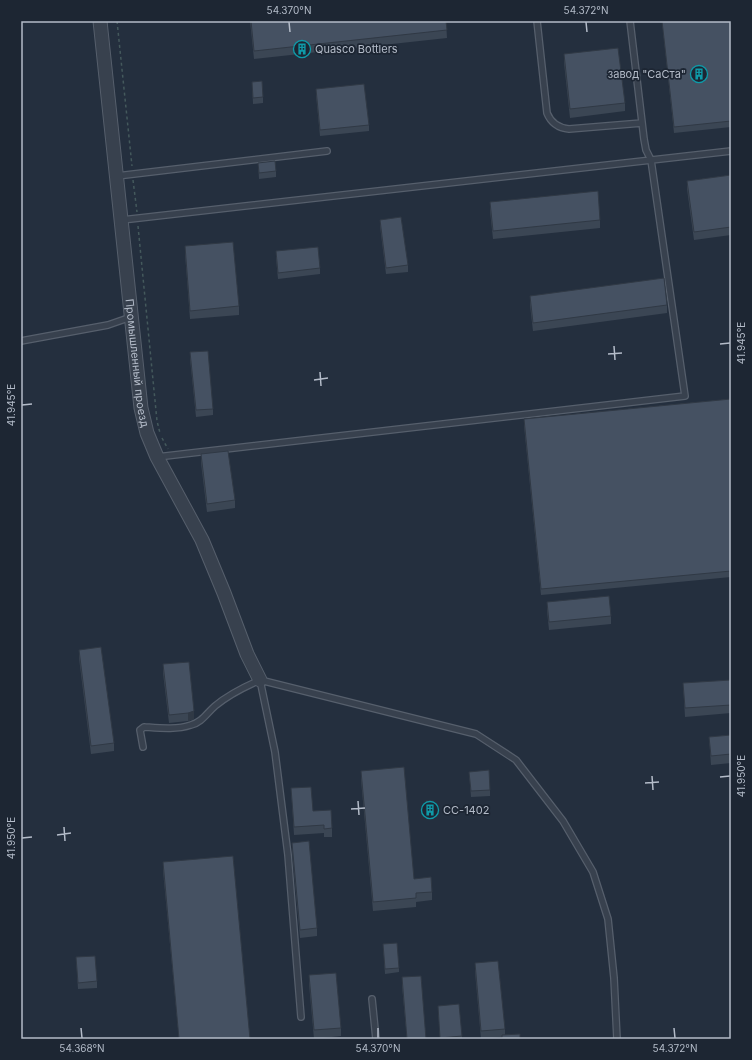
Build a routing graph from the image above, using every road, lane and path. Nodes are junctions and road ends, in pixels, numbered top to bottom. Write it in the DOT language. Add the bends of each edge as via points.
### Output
graph roads {
  1 [pos="100,21"];
  2 [pos="117,21"];
  3 [pos="537,21"];
  4 [pos="630,21"];
  5 [pos="642,123"];
  6 [pos="326,151"];
  7 [pos="731,151"];
  8 [pos="651,160"];
  9 [pos="133,174"];
  10 [pos="117,176"];
  11 [pos="137,218"];
  12 [pos="122,220"];
  13 [pos="131,318"];
  14 [pos="21,341"];
  15 [pos="171,455"];
  16 [pos="157,457"];
  17 [pos="260,680"];
  18 [pos="142,747"];
  19 [pos="372,999"];
  20 [pos="300,1017"];
  21 [pos="376,1039"];
  22 [pos="617,1039"];
  1 -- 10 [label="street, Промышленный проезд"];
  2 -- 9 [label="path"];
  3 -- 5 [label="lane" via="547,113 554,124 569,129"];
  4 -- 5 [label="lane"];
  5 -- 8 [label="lane" via="646,150"];
  6 -- 9 [label="lane"];
  7 -- 8 [label="lane"];
  8 -- 11 [label="lane"];
  8 -- 15 [label="lane" via="685,396"];
  9 -- 10 [label="lane"];
  9 -- 11 [label="path"];
  10 -- 12 [label="street, Промышленный проезд"];
  11 -- 12 [label="lane"];
  11 -- 15 [label="path" via="157,421 160,435"];
  12 -- 13 [label="street, Промышленный проезд"];
  13 -- 14 [label="lane" via="108,325"];
  13 -- 16 [label="street, Промышленный проезд" via="141,408 147,433"];
  15 -- 16 [label="lane"];
  16 -- 17 [label="street, Промышленный проезд" via="202,540 246,654"];
  17 -- 18 [label="lane" via="242,688 214,707 205,718 191,725 173,728 144,727 140,730"];
  17 -- 20 [label="lane" via="274,752 288,855"];
  17 -- 22 [label="lane" via="476,734 516,760 563,821 593,872 608,919"];
  19 -- 21 [label="lane"];
}
